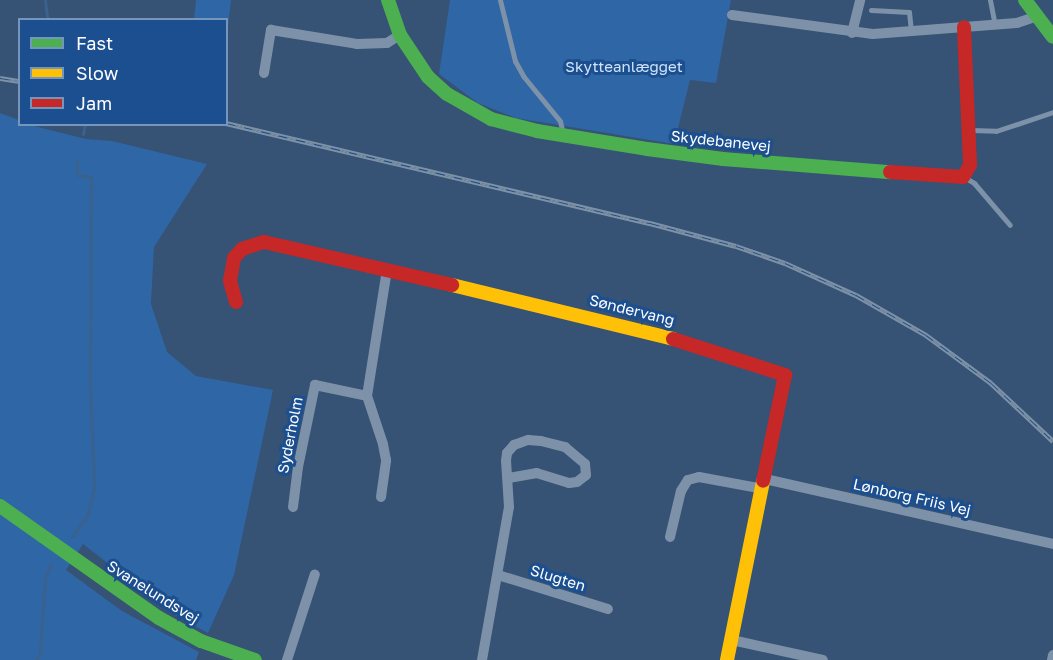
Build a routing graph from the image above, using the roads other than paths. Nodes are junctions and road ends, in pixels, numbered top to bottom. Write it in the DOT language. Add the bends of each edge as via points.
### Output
graph roads {
  1 [pos="388,0"];
  2 [pos="500,0"];
  3 [pos="860,0"];
  4 [pos="990,0"];
  5 [pos="1025,0"];
  6 [pos="871,10"];
  7 [pos="732,15"];
  8 [pos="1037,16"];
  9 [pos="995,24"];
  10 [pos="964,27"];
  11 [pos="911,32"];
  12 [pos="852,33"];
  13 [pos="1052,33"];
  14 [pos="400,35"];
  15 [pos="264,73"];
  16 [pos="1053,112"];
  17 [pos="968,130"];
  18 [pos="564,136"];
  19 [pos="963,177"];
  20 [pos="1010,225"];
  21 [pos="387,270"];
  22 [pos="236,302"];
  23 [pos="367,396"];
  24 [pos="508,478"];
  25 [pos="764,484"];
  26 [pos="381,497"];
  27 [pos="0,507"];
  28 [pos="293,507"];
  29 [pos="670,537"];
  30 [pos="1053,544"];
  31 [pos="315,574"];
  32 [pos="498,575"];
  33 [pos="608,609"];
  34 [pos="732,640"];
  35 [pos="1053,655"];
  36 [pos="255,660"];
  37 [pos="287,660"];
  38 [pos="482,660"];
  39 [pos="727,660"];
  40 [pos="823,660"];
  41 [pos="1052,660"];
  1 -- 14 [label="street, Skydebanevej"];
  2 -- 18 [label="lane" via="515,61 560,121"];
  3 -- 12 [label="street"];
  4 -- 9 [label="lane"];
  5 -- 8 [label="street"];
  6 -- 11 [label="lane" via="909,12"];
  7 -- 12 [label="street"];
  8 -- 9 [label="street"];
  8 -- 13 [label="street"];
  9 -- 10 [label="street"];
  10 -- 11 [label="street"];
  10 -- 17 [label="street"];
  11 -- 12 [label="street"];
  14 -- 15 [label="street" via="387,43 357,44 271,30"];
  14 -- 18 [label="street, Skydebanevej" via="428,77 468,108 516,127"];
  16 -- 17 [label="lane" via="996,131"];
  17 -- 19 [label="street" via="970,165"];
  18 -- 19 [label="street, Skydebanevej" via="723,159"];
  19 -- 20 [label="lane" via="974,183"];
  21 -- 22 [label="street, Søndervang" via="264,242 252,244 242,249 230,269"];
  21 -- 23 [label="street"];
  21 -- 25 [label="street, Søndervang" via="658,333 785,375"];
  23 -- 26 [label="street" via="386,460"];
  23 -- 28 [label="street, Syderholm" via="315,385"];
  24 -- 24 [label="street" via="507,453 514,445 528,440 565,447 585,464 586,475 577,482 537,473"];
  24 -- 32 [label="street" via="509,507"];
  25 -- 29 [label="street, Lønborg Friis Vej" via="699,477 688,480 681,491"];
  25 -- 30 [label="street, Lønborg Friis Vej"];
  25 -- 34 [label="street, Søndervang"];
  27 -- 36 [label="street, Svanelundsvej" via="159,618 201,641"];
  31 -- 37 [label="street"];
  32 -- 33 [label="street, Slugten"];
  32 -- 38 [label="street"];
  34 -- 39 [label="street, Søndervang"];
  34 -- 40 [label="street"];
  35 -- 41 [label="street"];
}
